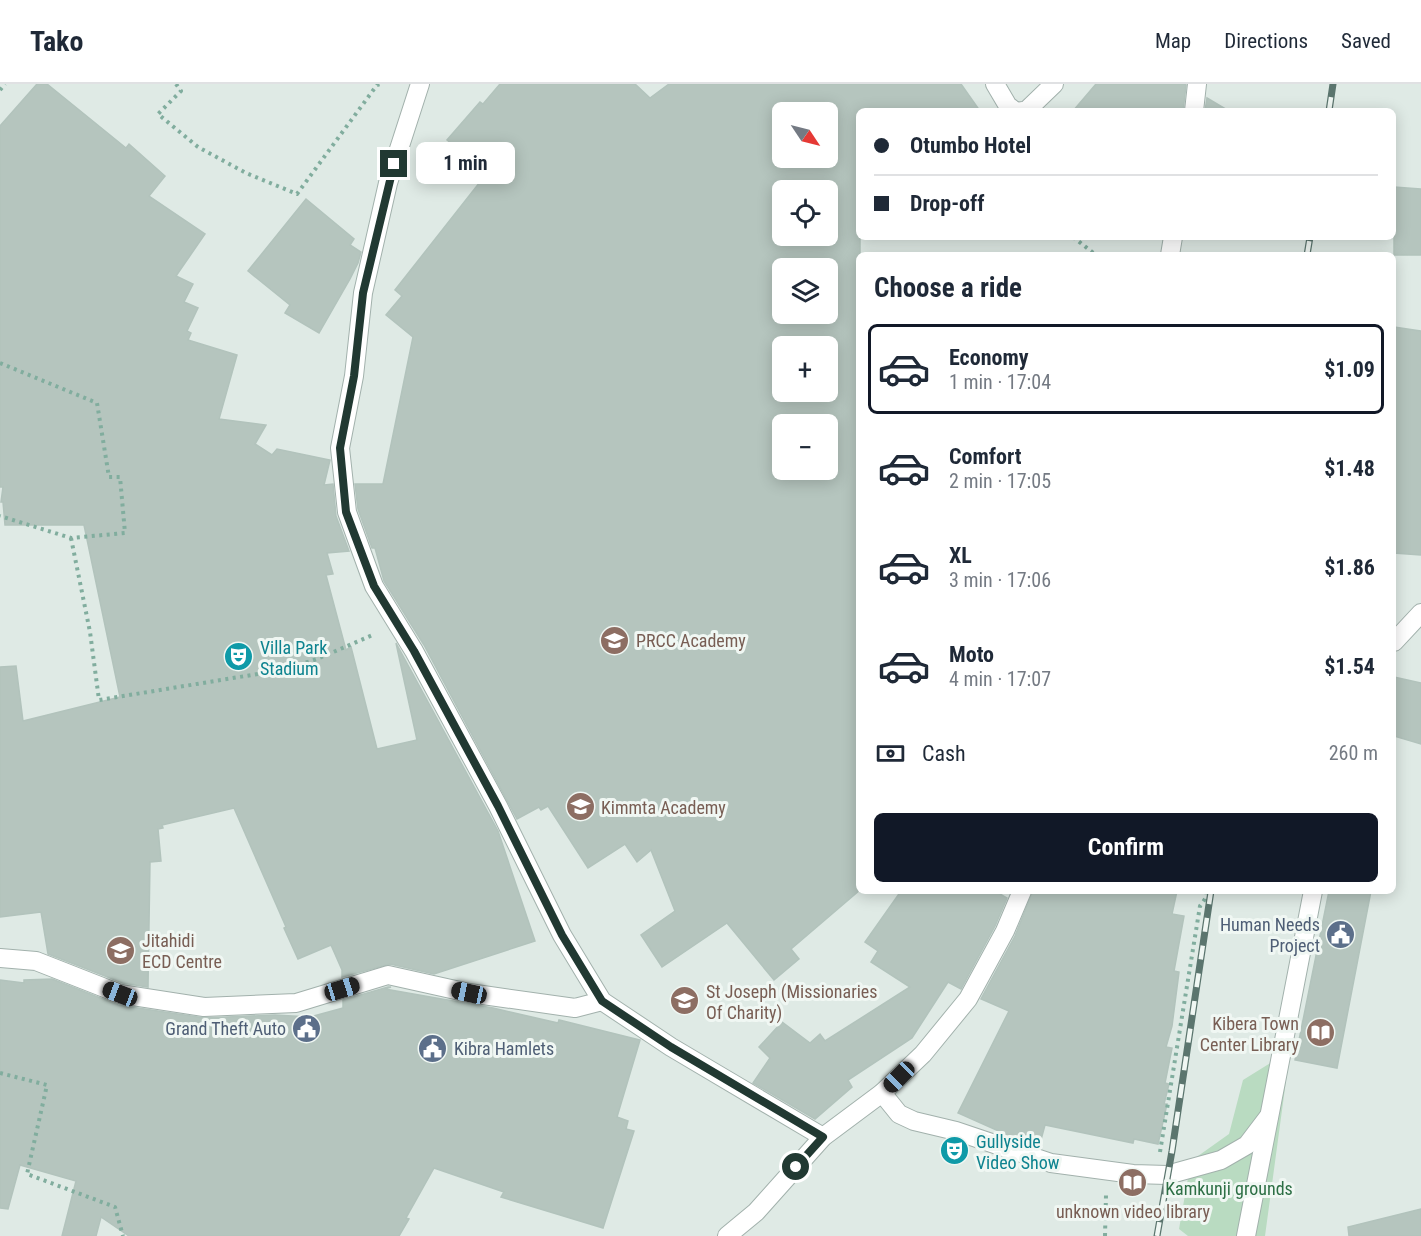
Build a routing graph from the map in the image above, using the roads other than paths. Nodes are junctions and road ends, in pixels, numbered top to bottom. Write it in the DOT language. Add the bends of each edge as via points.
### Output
graph roads {
  1 [pos="420,84"];
  2 [pos="994,84"];
  3 [pos="1054,84"];
  4 [pos="1197,84"];
  5 [pos="1011,108"];
  6 [pos="1029,108"];
  7 [pos="1194,108"];
  8 [pos="1421,613"];
  9 [pos="1396,640"];
  10 [pos="1021,894"];
  11 [pos="1312,894"];
  12 [pos="0,958"];
  13 [pos="602,1001"];
  14 [pos="882,1093"];
  15 [pos="1269,1116"];
  16 [pos="823,1137"];
  17 [pos="727,1236"];
  18 [pos="1246,1236"];
  1 -- 13 [label="street" via="388,183 363,293 354,376 340,448 346,512 374,586 498,806 562,935"];
  2 -- 5 [label="street"];
  3 -- 6 [label="street"];
  4 -- 7 [label="street"];
  8 -- 9 [label="street"];
  10 -- 14 [label="street" via="968,999 922,1054"];
  11 -- 15 [label="street"];
  12 -- 13 [label="street" via="36,961 120,994 204,1007 296,1004 388,975 469,993 575,1008"];
  13 -- 16 [label="street" via="671,1047"];
  14 -- 15 [label="street" via="899,1114 1051,1163 1167,1176 1221,1160 1247,1145"];
  14 -- 16 [label="street"];
  15 -- 18 [label="street"];
  16 -- 17 [label="street" via="756,1212"];
}
